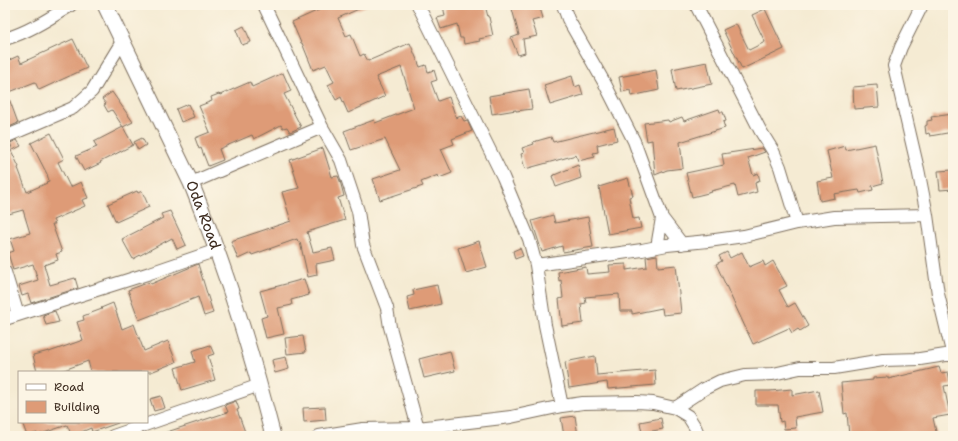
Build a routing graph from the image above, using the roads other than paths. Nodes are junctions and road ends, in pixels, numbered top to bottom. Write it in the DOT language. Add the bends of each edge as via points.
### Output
graph roads {
  1 [pos="71,5"];
  2 [pos="105,5"];
  3 [pos="264,5"];
  4 [pos="418,5"];
  5 [pos="562,5"];
  6 [pos="696,5"];
  7 [pos="922,5"];
  8 [pos="5,39"];
  9 [pos="123,40"];
  10 [pos="322,127"];
  11 [pos="5,137"];
  12 [pos="191,183"];
  13 [pos="927,214"];
  14 [pos="662,218"];
  15 [pos="797,223"];
  16 [pos="682,244"];
  17 [pos="657,247"];
  18 [pos="217,250"];
  19 [pos="536,265"];
  20 [pos="5,272"];
  21 [pos="18,315"];
  22 [pos="5,319"];
  23 [pos="953,355"];
  24 [pos="260,385"];
  25 [pos="562,406"];
  26 [pos="675,408"];
  27 [pos="418,428"];
  28 [pos="125,434"];
  29 [pos="113,436"];
  30 [pos="273,436"];
  31 [pos="319,436"];
  32 [pos="699,436"];
  1 -- 8 [label="street" via="48,20"];
  2 -- 9 [label="street, Oda Road"];
  3 -- 10 [label="street"];
  4 -- 19 [label="street" via="503,177 529,239"];
  5 -- 14 [label="street" via="634,141"];
  6 -- 15 [label="street" via="773,151"];
  7 -- 13 [label="street" via="894,66"];
  9 -- 11 [label="street" via="92,90 73,108"];
  9 -- 12 [label="street, Oda Road"];
  10 -- 12 [label="street"];
  10 -- 27 [label="street" via="341,160 358,211 363,244 387,308"];
  12 -- 18 [label="street, Oda Road"];
  13 -- 15 [label="street" via="834,218"];
  13 -- 23 [label="street" via="938,294"];
  14 -- 16 [label="street"];
  14 -- 17 [label="street"];
  15 -- 16 [label="street" via="744,236"];
  16 -- 17 [label="street"];
  17 -- 19 [label="street"];
  18 -- 21 [label="street"];
  18 -- 24 [label="street, Oda Road"];
  19 -- 25 [label="street" via="545,326"];
  20 -- 21 [label="street"];
  21 -- 22 [label="street"];
  23 -- 26 [label="street" via="745,375 720,381"];
  24 -- 28 [label="street"];
  24 -- 30 [label="street, Oda Road"];
  25 -- 26 [label="street" via="637,402"];
  25 -- 27 [label="street" via="512,417"];
  26 -- 32 [label="street" via="688,416"];
  27 -- 31 [label="street" via="363,429"];
  28 -- 29 [label="street"];
}
